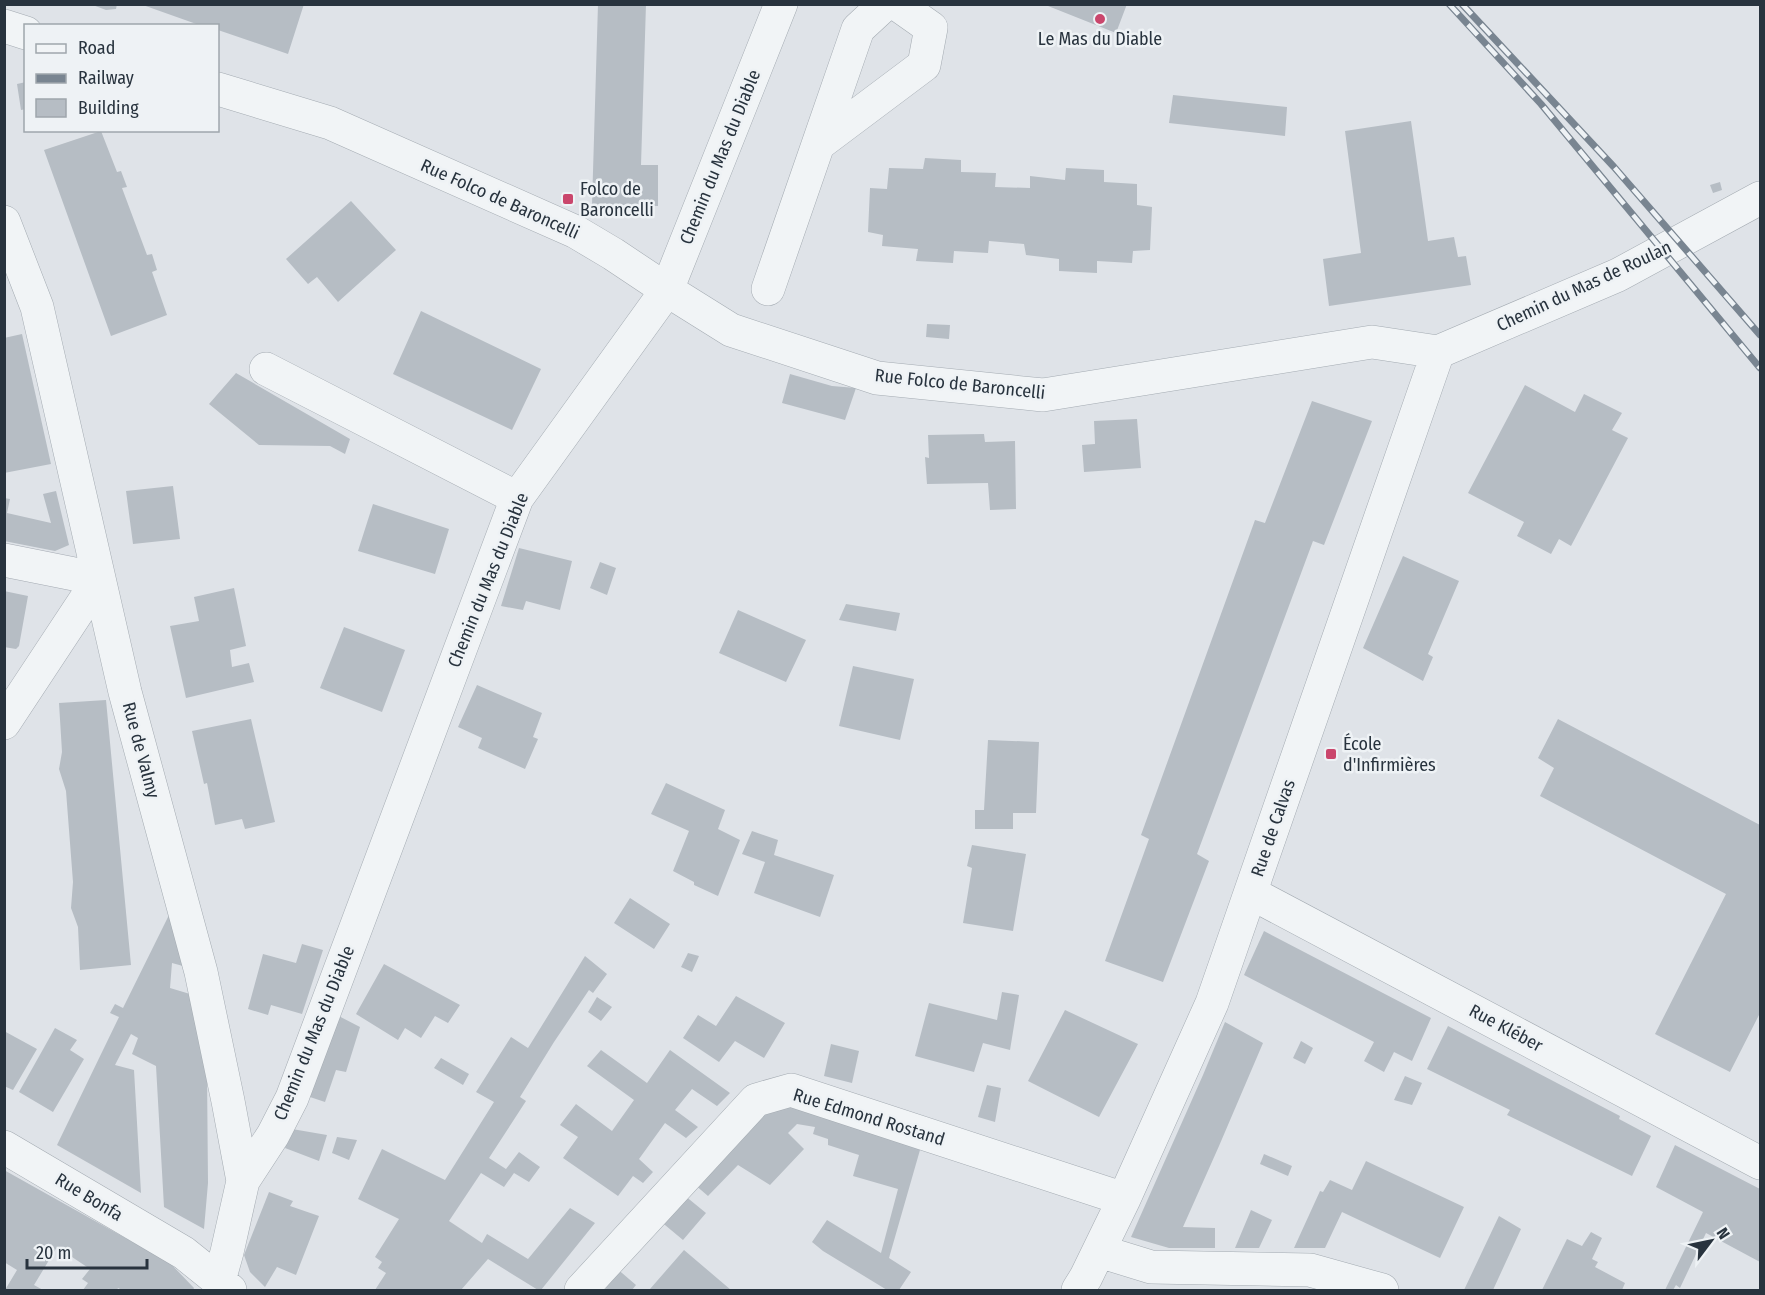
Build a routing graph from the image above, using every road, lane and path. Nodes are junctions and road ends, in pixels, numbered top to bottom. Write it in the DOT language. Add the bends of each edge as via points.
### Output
graph roads {
  1 [pos="781,4"];
  2 [pos="883,5"];
  3 [pos="4,26"];
  4 [pos="24,32"];
  5 [pos="219,89"];
  6 [pos="820,143"];
  7 [pos="1761,198"];
  8 [pos="4,222"];
  9 [pos="768,289"];
  10 [pos="667,290"];
  11 [pos="1438,352"];
  12 [pos="266,369"];
  13 [pos="517,498"];
  14 [pos="4,560"];
  15 [pos="99,579"];
  16 [pos="4,723"];
  17 [pos="1251,893"];
  18 [pos="4,1147"];
  19 [pos="1761,1163"];
  20 [pos="243,1181"];
  21 [pos="1124,1199"];
  22 [pos="1099,1251"];
  23 [pos="224,1286"];
  24 [pos="581,1290"];
  25 [pos="1078,1290"];
  26 [pos="1382,1290"];
  1 -- 10 [label="street, Chemin du Mas du Diable"];
  2 -- 6 [label="street" via="858,29"];
  2 -- 6 [label="street" via="931,28 924,65"];
  3 -- 4 [label="street"];
  5 -- 10 [label="street, Rue Folco de Baroncelli" via="330,123 555,222"];
  6 -- 9 [label="street"];
  7 -- 11 [label="street, Chemin du Mas de Roulan" via="1618,275"];
  8 -- 15 [label="street, Rue de Valmy" via="38,307"];
  10 -- 11 [label="street, Rue Folco de Baroncelli" via="731,330 877,378 1043,396 1372,342"];
  10 -- 13 [label="street, Chemin du Mas du Diable"];
  11 -- 17 [label="street, Rue de Calvas"];
  12 -- 13 [label="street"];
  13 -- 20 [label="street, Chemin du Mas du Diable" via="292,1098"];
  14 -- 15 [label="street"];
  15 -- 16 [label="street"];
  15 -- 20 [label="street, Rue de Valmy" via="125,692 201,972"];
  17 -- 19 [label="street, Rue Kléber"];
  17 -- 21 [label="street, Rue de Calvas" via="1212,1003"];
  18 -- 23 [label="street, Rue Bonfa" via="184,1253"];
  20 -- 23 [label="street, Rue de Valmy" via="227,1252"];
  21 -- 22 [label="street, Rue de Calvas"];
  21 -- 24 [label="street, Rue Edmond Rostand" via="791,1090 756,1100"];
  22 -- 25 [label="street, Rue de Calvas"];
  22 -- 26 [label="street" via="1151,1267 1310,1270"];
}
